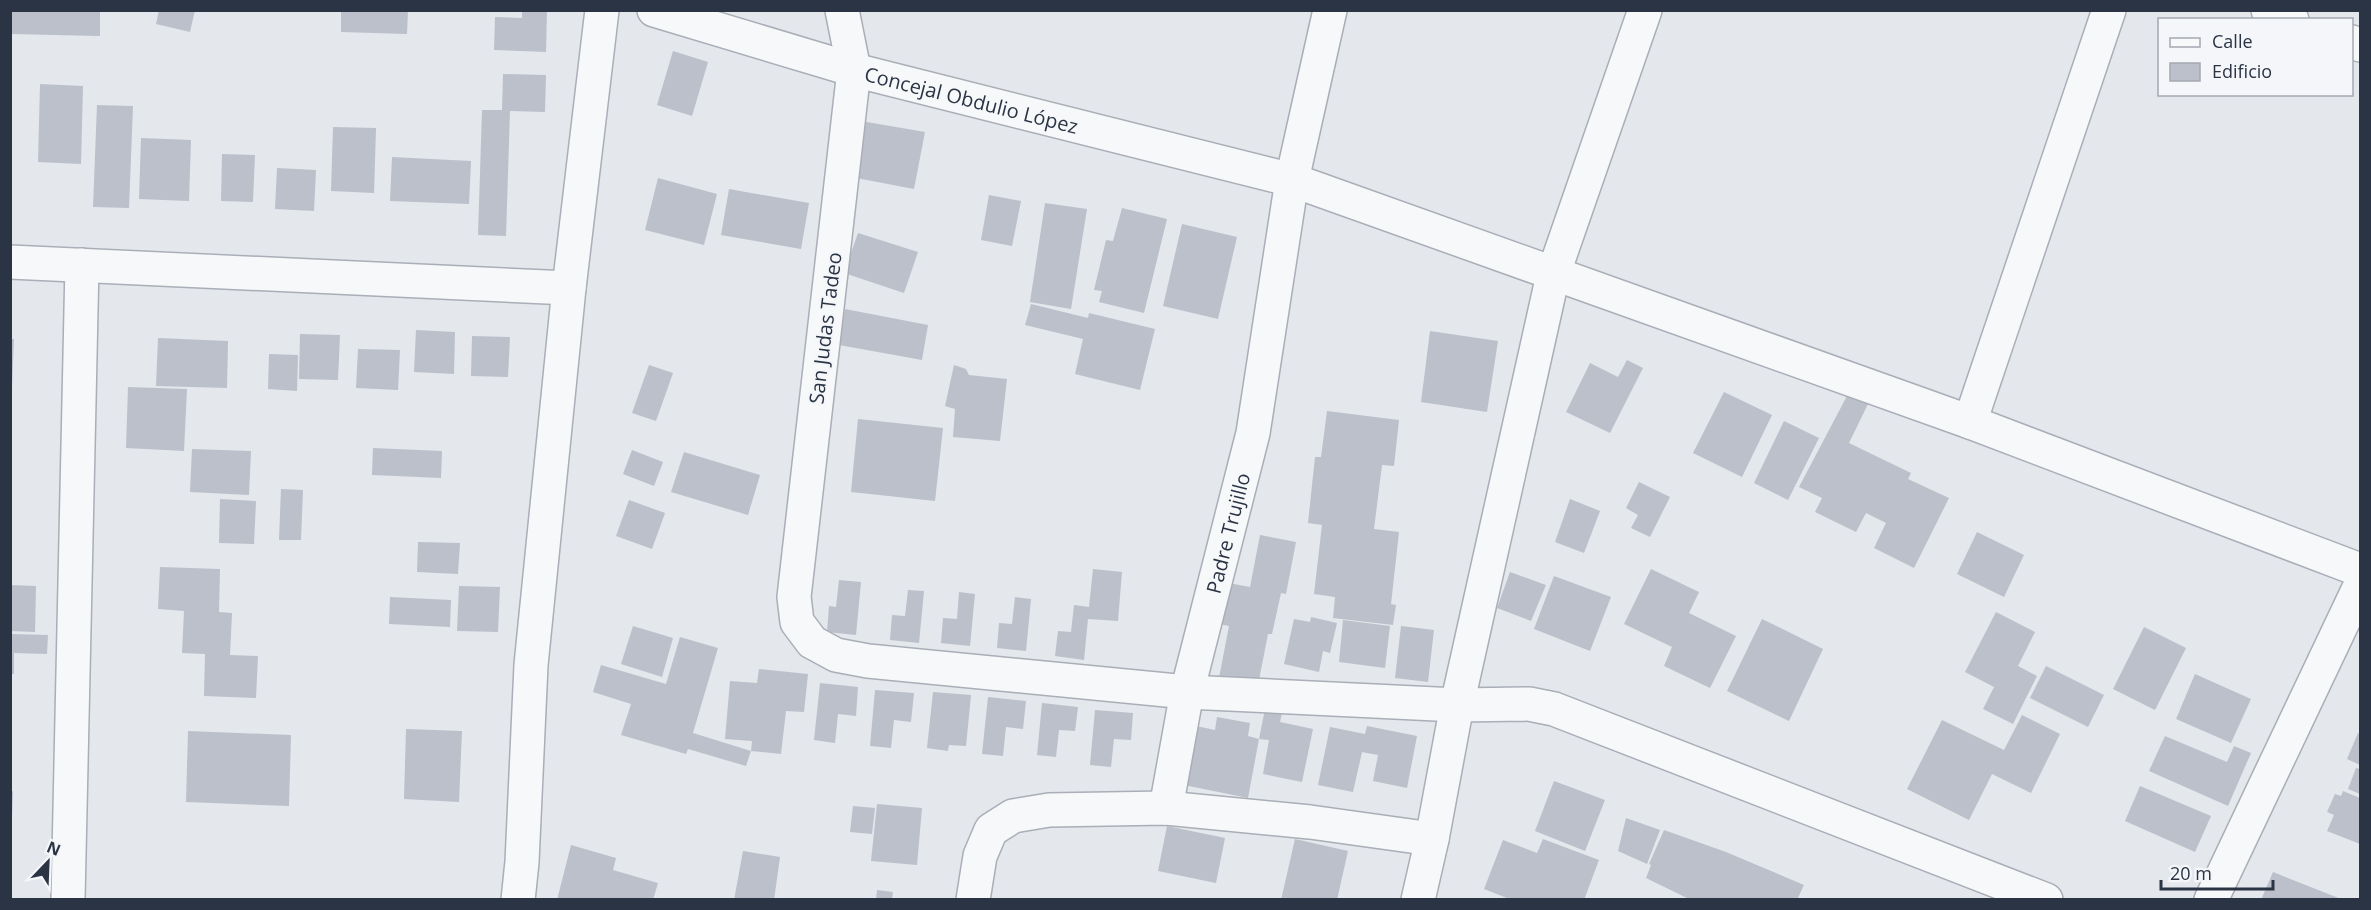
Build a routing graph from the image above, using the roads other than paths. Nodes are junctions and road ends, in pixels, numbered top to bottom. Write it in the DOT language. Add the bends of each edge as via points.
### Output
graph roads {
  1 [pos="602,10"];
  2 [pos="654,10"];
  3 [pos="842,10"];
  4 [pos="1330,10"];
  5 [pos="1645,10"];
  6 [pos="2109,10"];
  7 [pos="2268,10"];
  8 [pos="2287,18"];
  9 [pos="854,70"];
  10 [pos="1292,180"];
  11 [pos="10,262"];
  12 [pos="82,265"];
  13 [pos="1553,275"];
  14 [pos="569,288"];
  15 [pos="1970,422"];
  16 [pos="2361,570"];
  17 [pos="2361,586"];
  18 [pos="1187,692"];
  19 [pos="1457,705"];
  20 [pos="1166,808"];
  21 [pos="1432,839"];
  22 [pos="68,900"];
  23 [pos="518,900"];
  24 [pos="973,900"];
  25 [pos="1418,900"];
  26 [pos="2046,900"];
  27 [pos="2211,900"];
  1 -- 14 [label="street"];
  2 -- 9 [label="street, Concejal Obdulio López"];
  3 -- 9 [label="street, San Judas Tadeo"];
  4 -- 10 [label="street, Padre Trujillo"];
  5 -- 13 [label="street"];
  6 -- 15 [label="street"];
  7 -- 8 [label="street"];
  9 -- 10 [label="street, Concejal Obdulio López"];
  9 -- 18 [label="street, San Judas Tadeo" via="794,597 796,622 812,642 836,655 868,661"];
  10 -- 13 [label="street, Concejal Obdulio López"];
  10 -- 18 [label="street, Padre Trujillo" via="1253,433"];
  11 -- 12 [label="street"];
  12 -- 14 [label="street"];
  12 -- 22 [label="street"];
  13 -- 15 [label="street, Concejal Obdulio López"];
  13 -- 19 [label="street"];
  14 -- 23 [label="street" via="531,665"];
  15 -- 16 [label="street, Concejal Obdulio López"];
  17 -- 27 [label="street"];
  18 -- 19 [label="street"];
  18 -- 20 [label="street, Padre Trujillo"];
  19 -- 21 [label="street"];
  19 -- 26 [label="street" via="1528,704 1554,709"];
  20 -- 21 [label="street"];
  20 -- 24 [label="street" via="1049,810 1013,816 991,830 980,856"];
  21 -- 25 [label="street"];
}
